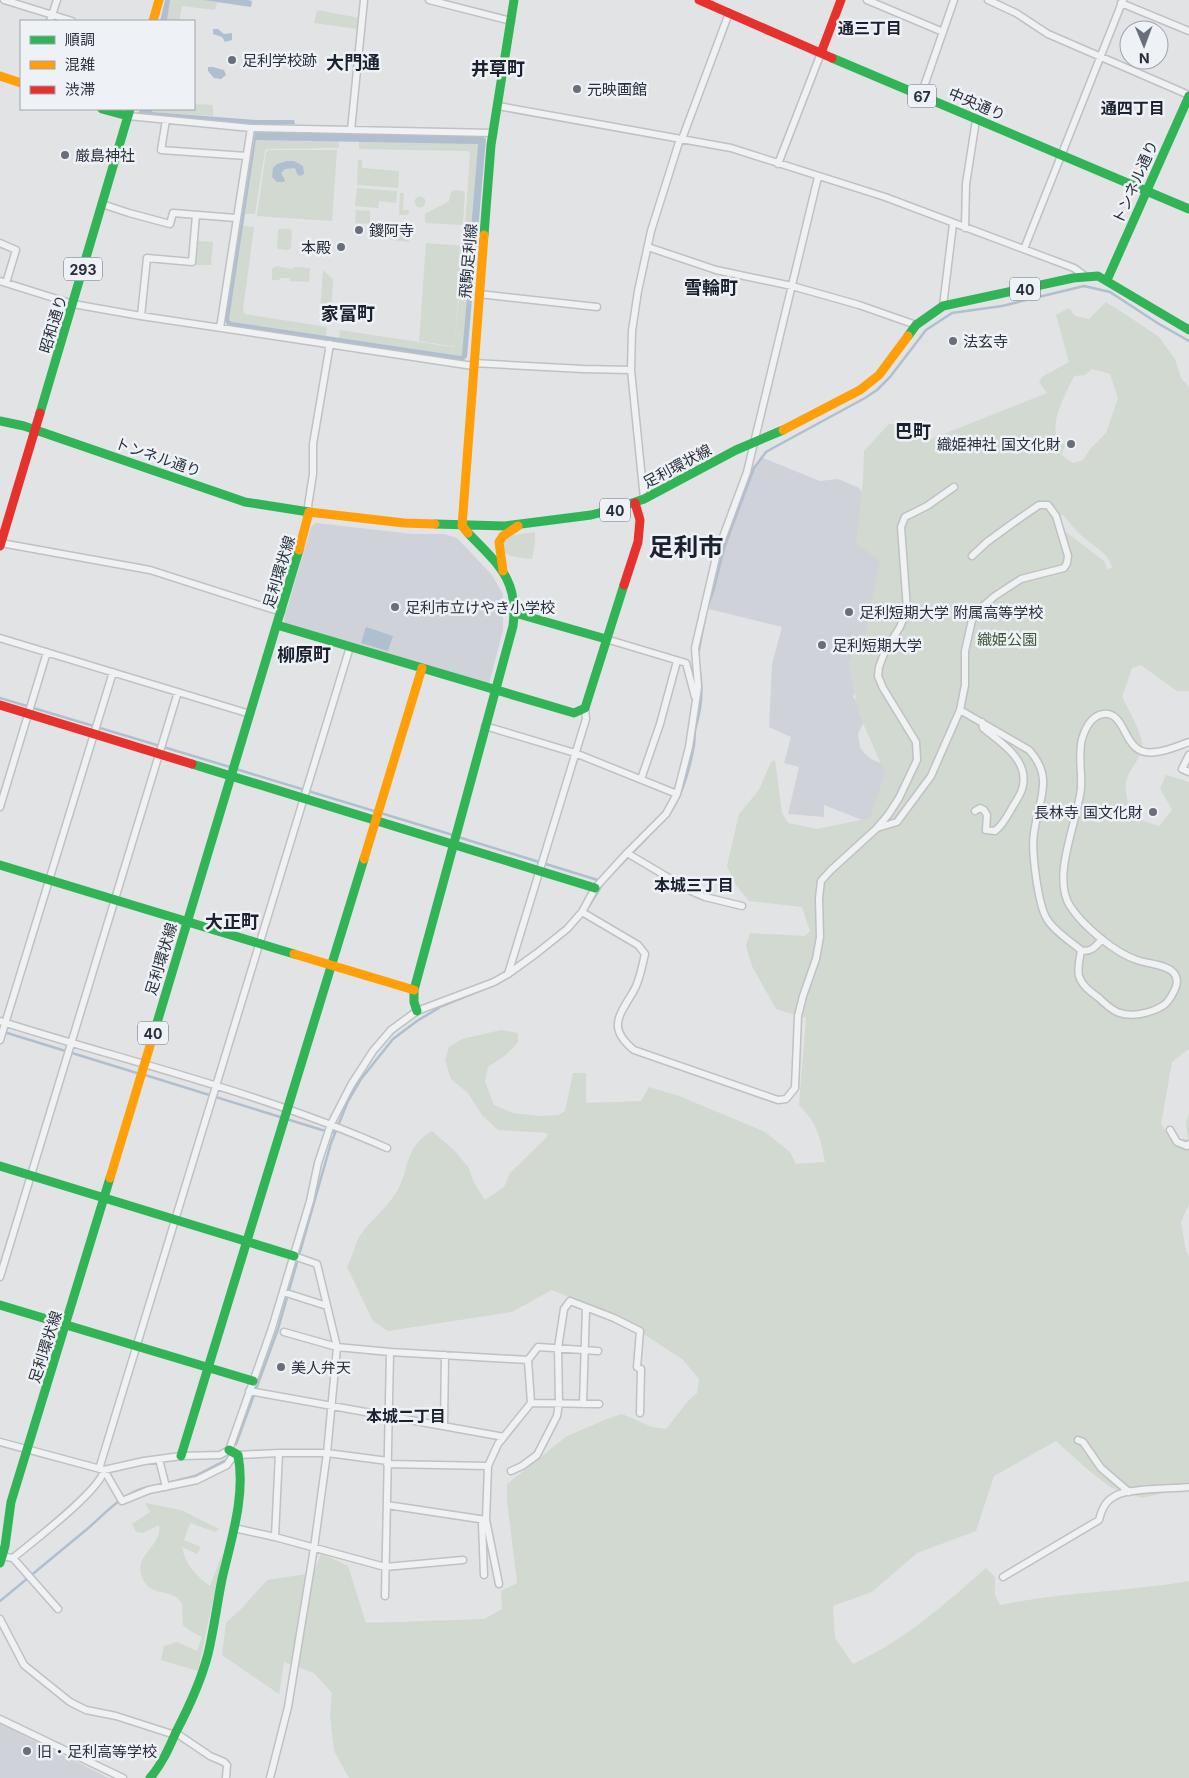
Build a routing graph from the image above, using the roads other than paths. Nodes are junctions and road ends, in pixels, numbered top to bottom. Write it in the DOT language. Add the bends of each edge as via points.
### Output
graph roads {
  1 [pos="4,0"];
  2 [pos="57,0"];
  3 [pos="159,0"];
  4 [pos="364,0"];
  5 [pos="429,0"];
  6 [pos="514,0"];
  7 [pos="699,0"];
  8 [pos="841,0"];
  9 [pos="867,0"];
  10 [pos="954,0"];
  11 [pos="988,0"];
  12 [pos="1122,2"];
  13 [pos="714,3"];
  14 [pos="729,13"];
  15 [pos="51,18"];
  16 [pos="65,20"];
  17 [pos="153,20"];
  18 [pos="511,21"];
  19 [pos="1189,31"];
  20 [pos="943,32"];
  21 [pos="822,53"];
  22 [pos="1101,56"];
  23 [pos="0,76"];
  24 [pos="20,83"];
  25 [pos="921,95"];
  26 [pos="1189,96"];
  27 [pos="498,106"];
  28 [pos="109,110"];
  29 [pos="129,113"];
  30 [pos="166,120"];
  31 [pos="976,120"];
  32 [pos="251,128"];
  33 [pos="351,130"];
  34 [pos="493,132"];
  35 [pos="681,139"];
  36 [pos="1063,154"];
  37 [pos="246,156"];
  38 [pos="778,164"];
  39 [pos="818,177"];
  40 [pos="1146,190"];
  41 [pos="102,204"];
  42 [pos="1189,209"];
  43 [pos="196,214"];
  44 [pos="236,218"];
  45 [pos="953,224"];
  46 [pos="965,228"];
  47 [pos="0,244"];
  48 [pos="648,247"];
  49 [pos="1024,249"];
  50 [pos="1085,276"];
  51 [pos="1107,280"];
  52 [pos="3,282"];
  53 [pos="792,286"];
  54 [pos="479,294"];
  55 [pos="73,304"];
  56 [pos="943,306"];
  57 [pos="597,307"];
  58 [pos="142,316"];
  59 [pos="916,325"];
  60 [pos="220,328"];
  61 [pos="1189,330"];
  62 [pos="330,344"];
  63 [pos="473,365"];
  64 [pos="631,370"];
  65 [pos="0,421"];
  66 [pos="35,430"];
  67 [pos="754,443"];
  68 [pos="954,487"];
  69 [pos="644,499"];
  70 [pos="635,503"];
  71 [pos="309,512"];
  72 [pos="462,526"];
  73 [pos="518,526"];
  74 [pos="1,543"];
  75 [pos="972,556"];
  76 [pos="503,571"];
  77 [pos="281,612"];
  78 [pos="515,613"];
  79 [pos="277,625"];
  80 [pos="0,638"];
  81 [pos="606,639"];
  82 [pos="350,647"];
  83 [pos="47,652"];
  84 [pos="678,661"];
  85 [pos="422,668"];
  86 [pos="113,672"];
  87 [pos="495,691"];
  88 [pos="178,692"];
  89 [pos="696,701"];
  90 [pos="0,705"];
  91 [pos="585,708"];
  92 [pos="960,710"];
  93 [pos="28,714"];
  94 [pos="250,714"];
  95 [pos="982,722"];
  96 [pos="485,726"];
  97 [pos="95,734"];
  98 [pos="1189,742"];
  99 [pos="576,753"];
  100 [pos="160,754"];
  101 [pos="1189,755"];
  102 [pos="1189,772"];
  103 [pos="232,776"];
  104 [pos="641,779"];
  105 [pos="677,794"];
  106 [pos="303,799"];
  107 [pos="0,807"];
  108 [pos="975,811"];
  109 [pos="375,821"];
  110 [pos="876,828"];
  111 [pos="454,844"];
  112 [pos="627,853"];
  113 [pos="0,865"];
  114 [pos="540,871"];
  115 [pos="49,880"];
  116 [pos="595,888"];
  117 [pos="114,900"];
  118 [pos="742,906"];
  119 [pos="582,912"];
  120 [pos="187,921"];
  121 [pos="1102,938"];
  122 [pos="258,944"];
  123 [pos="1081,950"];
  124 [pos="330,965"];
  125 [pos="508,974"];
  126 [pos="414,990"];
  127 [pos="417,1011"];
  128 [pos="3,1022"];
  129 [pos="0,1040"];
  130 [pos="71,1043"];
  131 [pos="144,1064"];
  132 [pos="216,1086"];
  133 [pos="287,1109"];
  134 [pos="331,1124"];
  135 [pos="1170,1130"];
  136 [pos="1189,1144"];
  137 [pos="387,1148"];
  138 [pos="0,1166"];
  139 [pos="31,1176"];
  140 [pos="104,1198"];
  141 [pos="174,1219"];
  142 [pos="246,1241"];
  143 [pos="294,1256"];
  144 [pos="0,1276"];
  145 [pos="283,1292"];
  146 [pos="0,1305"];
  147 [pos="327,1306"];
  148 [pos="586,1308"];
  149 [pos="66,1325"];
  150 [pos="284,1332"];
  151 [pos="136,1347"];
  152 [pos="337,1347"];
  153 [pos="558,1348"];
  154 [pos="585,1350"];
  155 [pos="598,1351"];
  156 [pos="390,1352"];
  157 [pos="445,1355"];
  158 [pos="528,1360"];
  159 [pos="208,1367"];
  160 [pos="253,1381"];
  161 [pos="248,1394"];
  162 [pos="531,1403"];
  163 [pos="559,1404"];
  164 [pos="583,1404"];
  165 [pos="600,1404"];
  166 [pos="332,1406"];
  167 [pos="640,1413"];
  168 [pos="388,1416"];
  169 [pos="444,1426"];
  170 [pos="504,1436"];
  171 [pos="1078,1440"];
  172 [pos="0,1442"];
  173 [pos="26,1449"];
  174 [pos="234,1452"];
  175 [pos="279,1453"];
  176 [pos="327,1453"];
  177 [pos="181,1456"];
  178 [pos="159,1459"];
  179 [pos="388,1463"];
  180 [pos="488,1466"];
  181 [pos="101,1469"];
  182 [pos="511,1471"];
  183 [pos="166,1487"];
  184 [pos="1189,1487"];
  185 [pos="1129,1492"];
  186 [pos="387,1506"];
  187 [pos="486,1520"];
  188 [pos="234,1528"];
  189 [pos="275,1537"];
  190 [pos="314,1548"];
  191 [pos="1,1558"];
  192 [pos="13,1558"];
  193 [pos="463,1560"];
  194 [pos="385,1567"];
  195 [pos="484,1575"];
  196 [pos="1003,1578"];
  197 [pos="500,1584"];
  198 [pos="385,1596"];
  199 [pos="58,1609"];
  200 [pos="0,1620"];
  201 [pos="0,1719"];
  202 [pos="175,1734"];
  203 [pos="123,1778"];
  204 [pos="150,1778"];
  205 [pos="226,1778"];
  206 [pos="270,1778"];
  1 -- 15 [label="street"];
  2 -- 15 [label="street"];
  3 -- 17 [label="main road"];
  4 -- 33 [label="street"];
  5 -- 18 [label="street"];
  6 -- 18 [label="main road, 飛駒足利線"];
  7 -- 13 [label="main road, 中央通り / 67"];
  8 -- 21 [label="main road"];
  9 -- 20 [label="street"];
  10 -- 20 [label="street"];
  11 -- 22 [label="street" via="1048,34"];
  12 -- 19 [label="street"];
  12 -- 22 [label="street"];
  13 -- 14 [label="main road, 中央通り / 67"];
  14 -- 21 [label="main road, 中央通り / 67"];
  14 -- 35 [label="street"];
  15 -- 16 [label="street"];
  18 -- 27 [label="main road, 飛駒足利線"];
  20 -- 25 [label="street"];
  21 -- 25 [label="main road, 中央通り / 67"];
  21 -- 38 [label="street"];
  22 -- 26 [label="street"];
  22 -- 36 [label="street"];
  23 -- 24 [label="main road"];
  25 -- 31 [label="main road, 中央通り / 67"];
  26 -- 40 [label="main road, トンネル通り"];
  27 -- 34 [label="main road, 飛駒足利線"];
  27 -- 35 [label="street"];
  28 -- 29 [label="main road"];
  29 -- 30 [label="street"];
  29 -- 41 [label="main road, 昭和通り / 293"];
  30 -- 32 [label="street"];
  30 -- 37 [label="street" via="161,150"];
  31 -- 36 [label="main road, 中央通り / 67"];
  31 -- 46 [label="street" via="966,184"];
  32 -- 33 [label="street"];
  32 -- 37 [label="street"];
  33 -- 34 [label="street"];
  34 -- 54 [label="main road, 飛駒足利線"];
  35 -- 38 [label="street" via="731,148"];
  35 -- 48 [label="street"];
  36 -- 40 [label="main road, 中央通り / 67"];
  36 -- 49 [label="street"];
  37 -- 44 [label="street"];
  38 -- 39 [label="street"];
  39 -- 45 [label="street" via="885,197"];
  39 -- 53 [label="street"];
  40 -- 42 [label="main road, 中央通り / 67"];
  40 -- 51 [label="main road, トンネル通り"];
  41 -- 43 [label="street" via="170,224 173,213"];
  41 -- 55 [label="main road, 昭和通り / 293"];
  43 -- 44 [label="street"];
  43 -- 58 [label="street" via="192,262 147,258"];
  44 -- 60 [label="street"];
  45 -- 46 [label="street"];
  45 -- 56 [label="street"];
  46 -- 49 [label="street"];
  47 -- 52 [label="street" via="16,250"];
  48 -- 53 [label="street" via="716,270"];
  48 -- 64 [label="street" via="632,331"];
  49 -- 50 [label="street" via="1074,268"];
  50 -- 51 [label="main road, 足利環状線 / 40"];
  50 -- 56 [label="main road, 足利環状線 / 40"];
  51 -- 61 [label="main road, 足利環状線 / 40"];
  52 -- 55 [label="street"];
  53 -- 59 [label="street"];
  53 -- 67 [label="street"];
  54 -- 57 [label="street"];
  54 -- 63 [label="main road, 飛駒足利線"];
  55 -- 58 [label="street"];
  55 -- 66 [label="main road, 昭和通り / 293"];
  56 -- 59 [label="main road, 足利環状線 / 40"];
  58 -- 60 [label="street"];
  59 -- 67 [label="main road, 足利環状線 / 40" via="870,383"];
  60 -- 62 [label="street"];
  62 -- 63 [label="street"];
  62 -- 71 [label="street" via="313,444"];
  63 -- 64 [label="street"];
  63 -- 72 [label="main road, 飛駒足利線"];
  64 -- 69 [label="street"];
  65 -- 66 [label="main road, トンネル通り"];
  66 -- 71 [label="main road, トンネル通り" via="245,502"];
  66 -- 74 [label="main road, 昭和通り / 293"];
  67 -- 69 [label="main road, 足利環状線 / 40"];
  67 -- 89 [label="street" via="717,553 695,648"];
  68 -- 110 [label="street" via="905,517 901,527 907,609 885,651 878,676 916,742 917,760 899,798"];
  69 -- 70 [label="main road, 足利環状線 / 40"];
  70 -- 73 [label="main road, 足利環状線 / 40" via="590,515"];
  70 -- 81 [label="main road" via="640,520 638,542"];
  71 -- 72 [label="main road, 足利環状線 / 40"];
  71 -- 77 [label="main road, 足利環状線 / 40"];
  72 -- 73 [label="main road, 足利環状線 / 40"];
  72 -- 76 [label="main road"];
  73 -- 76 [label="main road" via="499,542"];
  74 -- 77 [label="street" via="150,570"];
  75 -- 92 [label="street" via="1012,523 1040,506 1048,505 1056,516 1068,556 1064,568 1021,579 995,596 975,615 965,651 965,685"];
  76 -- 78 [label="main road" via="513,590"];
  77 -- 79 [label="main road, 足利環状線 / 40"];
  78 -- 81 [label="main road"];
  78 -- 87 [label="main road"];
  79 -- 82 [label="main road"];
  79 -- 94 [label="main road, 足利環状線 / 40"];
  80 -- 83 [label="street"];
  81 -- 84 [label="street"];
  81 -- 91 [label="main road"];
  82 -- 85 [label="main road"];
  82 -- 106 [label="street"];
  83 -- 86 [label="street"];
  83 -- 93 [label="street"];
  84 -- 89 [label="street" via="686,663"];
  84 -- 104 [label="street"];
  85 -- 87 [label="main road"];
  85 -- 109 [label="main road"];
  86 -- 88 [label="street"];
  86 -- 97 [label="street"];
  87 -- 91 [label="main road" via="574,713"];
  87 -- 96 [label="main road"];
  88 -- 94 [label="street"];
  88 -- 100 [label="street"];
  89 -- 105 [label="street"];
  90 -- 93 [label="main road"];
  91 -- 99 [label="street" via="586,719"];
  92 -- 95 [label="street"];
  92 -- 110 [label="street" via="931,776 914,801 897,822"];
  93 -- 97 [label="main road"];
  93 -- 107 [label="street"];
  94 -- 103 [label="main road, 足利環状線 / 40"];
  95 -- 108 [label="street" via="983,728 1017,759 1024,782 1019,796 995,831 986,830 984,810"];
  95 -- 123 [label="street" via="1029,750 1041,767 1043,792 1034,834 1039,894 1047,919"];
  96 -- 99 [label="street"];
  96 -- 111 [label="main road"];
  97 -- 100 [label="main road"];
  97 -- 115 [label="street"];
  98 -- 121 [label="street" via="1155,753 1144,752 1133,746 1114,716 1103,714 1085,729 1081,741 1079,806 1066,854 1064,889 1077,916"];
  99 -- 104 [label="street"];
  99 -- 114 [label="street"];
  100 -- 103 [label="main road"];
  100 -- 117 [label="street"];
  101 -- 102 [label="street" via="1182,769"];
  103 -- 106 [label="main road"];
  103 -- 120 [label="main road, 足利環状線 / 40"];
  104 -- 105 [label="street"];
  105 -- 112 [label="street" via="666,814"];
  106 -- 109 [label="main road"];
  106 -- 122 [label="street"];
  109 -- 111 [label="main road"];
  109 -- 124 [label="main road"];
  110 -- 119 [label="street" via="821,881 820,937 798,1016 795,1088 786,1099 778,1100 634,1050 625,1042 618,1031 618,1019 634,991 645,954 638,945"];
  111 -- 114 [label="main road"];
  111 -- 126 [label="main road"];
  112 -- 116 [label="street"];
  112 -- 118 [label="street" via="691,891"];
  113 -- 115 [label="main road"];
  114 -- 116 [label="main road"];
  114 -- 125 [label="street"];
  115 -- 117 [label="main road"];
  115 -- 128 [label="street"];
  116 -- 119 [label="street"];
  117 -- 120 [label="main road"];
  117 -- 130 [label="street"];
  119 -- 125 [label="street" via="566,929"];
  120 -- 122 [label="main road"];
  120 -- 131 [label="main road, 足利環状線 / 40"];
  121 -- 123 [label="street" via="1091,950"];
  121 -- 123 [label="street" via="1129,957 1168,968 1174,973 1176,988 1168,1002 1143,1014 1117,1012 1081,981"];
  122 -- 124 [label="main road"];
  122 -- 132 [label="street"];
  124 -- 126 [label="main road"];
  124 -- 133 [label="main road"];
  125 -- 127 [label="street"];
  126 -- 127 [label="main road"];
  127 -- 134 [label="street" via="391,1030 373,1051"];
  128 -- 129 [label="street"];
  128 -- 130 [label="street"];
  130 -- 131 [label="street"];
  130 -- 139 [label="street"];
  131 -- 132 [label="street"];
  131 -- 140 [label="main road, 足利環状線 / 40"];
  132 -- 133 [label="street"];
  132 -- 141 [label="street"];
  133 -- 134 [label="street"];
  133 -- 142 [label="main road"];
  134 -- 137 [label="street"];
  134 -- 143 [label="street"];
  135 -- 136 [label="street" via="1177,1142"];
  138 -- 139 [label="main road"];
  139 -- 140 [label="main road"];
  139 -- 144 [label="street"];
  140 -- 141 [label="main road"];
  140 -- 149 [label="main road, 足利環状線 / 40"];
  141 -- 142 [label="main road"];
  141 -- 151 [label="street"];
  142 -- 143 [label="main road"];
  142 -- 159 [label="main road"];
  143 -- 145 [label="street"];
  143 -- 147 [label="street" via="318,1264"];
  145 -- 147 [label="street"];
  145 -- 160 [label="street"];
  146 -- 149 [label="main road"];
  147 -- 152 [label="street"];
  148 -- 153 [label="street" via="570,1302 564,1309"];
  148 -- 154 [label="street"];
  148 -- 167 [label="street" via="640,1331 637,1367 641,1369"];
  149 -- 151 [label="main road"];
  149 -- 173 [label="main road, 足利環状線 / 40"];
  150 -- 152 [label="street"];
  151 -- 159 [label="main road"];
  151 -- 181 [label="street"];
  152 -- 156 [label="street"];
  152 -- 166 [label="street"];
  153 -- 154 [label="street"];
  153 -- 158 [label="street" via="538,1347"];
  153 -- 163 [label="street"];
  154 -- 155 [label="street"];
  154 -- 164 [label="street"];
  156 -- 157 [label="street"];
  156 -- 168 [label="street"];
  157 -- 158 [label="street"];
  157 -- 169 [label="street"];
  158 -- 162 [label="street"];
  159 -- 160 [label="main road"];
  159 -- 177 [label="main road"];
  160 -- 161 [label="street"];
  161 -- 166 [label="street"];
  161 -- 174 [label="street"];
  162 -- 163 [label="street"];
  162 -- 170 [label="street"];
  163 -- 164 [label="street"];
  163 -- 182 [label="street" via="537,1456"];
  164 -- 165 [label="street"];
  166 -- 168 [label="street"];
  166 -- 176 [label="street"];
  168 -- 169 [label="street"];
  168 -- 179 [label="street"];
  169 -- 170 [label="street"];
  170 -- 180 [label="street"];
  171 -- 185 [label="street" via="1083,1442 1101,1468"];
  172 -- 173 [label="street"];
  173 -- 181 [label="street"];
  173 -- 191 [label="main road, 足利環状線 / 40" via="10,1507"];
  174 -- 175 [label="street"];
  174 -- 177 [label="street"];
  174 -- 183 [label="street" via="226,1465 197,1480"];
  174 -- 188 [label="main road" via="241,1468"];
  175 -- 176 [label="street"];
  175 -- 189 [label="street"];
  176 -- 179 [label="street"];
  176 -- 190 [label="street"];
  177 -- 178 [label="street"];
  178 -- 181 [label="street"];
  178 -- 183 [label="street"];
  179 -- 180 [label="street"];
  179 -- 186 [label="street"];
  180 -- 187 [label="street"];
  181 -- 183 [label="street" via="122,1501"];
  181 -- 192 [label="street" via="102,1478 82,1499"];
  184 -- 185 [label="street"];
  185 -- 196 [label="street" via="1108,1501 1099,1520"];
  186 -- 187 [label="street"];
  186 -- 194 [label="street"];
  187 -- 195 [label="street" via="482,1524"];
  187 -- 197 [label="street"];
  188 -- 189 [label="street"];
  188 -- 202 [label="main road" via="201,1677"];
  189 -- 190 [label="street"];
  190 -- 194 [label="street"];
  190 -- 206 [label="street" via="288,1707"];
  191 -- 192 [label="street"];
  192 -- 199 [label="street"];
  193 -- 194 [label="street"];
  194 -- 198 [label="street"];
  200 -- 202 [label="street" via="24,1664 70,1702 86,1710"];
  201 -- 203 [label="street"];
  202 -- 204 [label="main road"];
  202 -- 205 [label="street" via="224,1762"];
}
